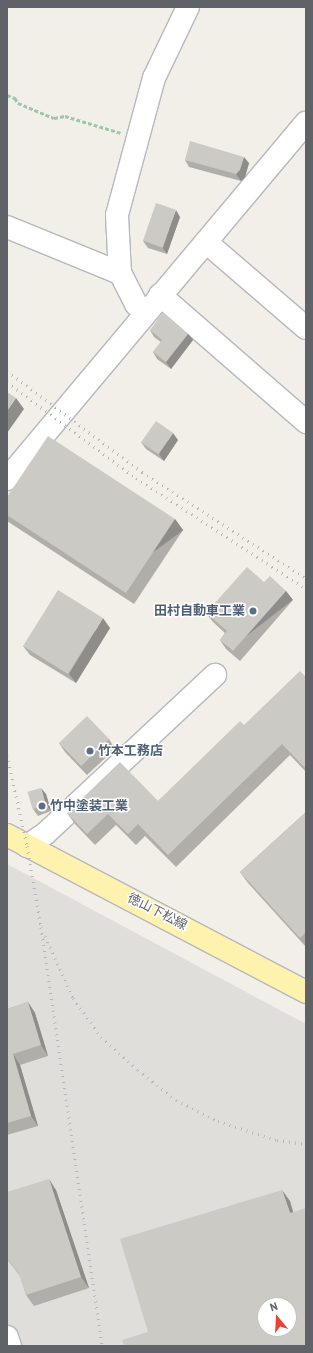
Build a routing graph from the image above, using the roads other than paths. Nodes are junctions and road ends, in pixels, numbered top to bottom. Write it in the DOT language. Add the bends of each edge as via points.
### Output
graph roads {
  1 [pos="188,7"];
  2 [pos="305,126"];
  3 [pos="7,227"];
  4 [pos="206,242"];
  5 [pos="120,273"];
  6 [pos="160,295"];
  7 [pos="145,314"];
  8 [pos="306,328"];
  9 [pos="306,422"];
  10 [pos="7,479"];
  11 [pos="216,675"];
  12 [pos="7,835"];
  13 [pos="27,846"];
  14 [pos="306,992"];
  15 [pos="7,1337"];
  16 [pos="10,1346"];
  1 -- 5 [label="street" via="154,78 117,215"];
  2 -- 4 [label="street"];
  3 -- 5 [label="street"];
  4 -- 6 [label="street"];
  4 -- 8 [label="street"];
  5 -- 7 [label="street" via="136,304"];
  6 -- 7 [label="street"];
  6 -- 9 [label="street"];
  7 -- 10 [label="street"];
  11 -- 13 [label="street" via="45,834"];
  12 -- 13 [label="main road, 徳山下松線"];
  13 -- 14 [label="main road, 徳山下松線"];
  15 -- 16 [label="street"];
}
